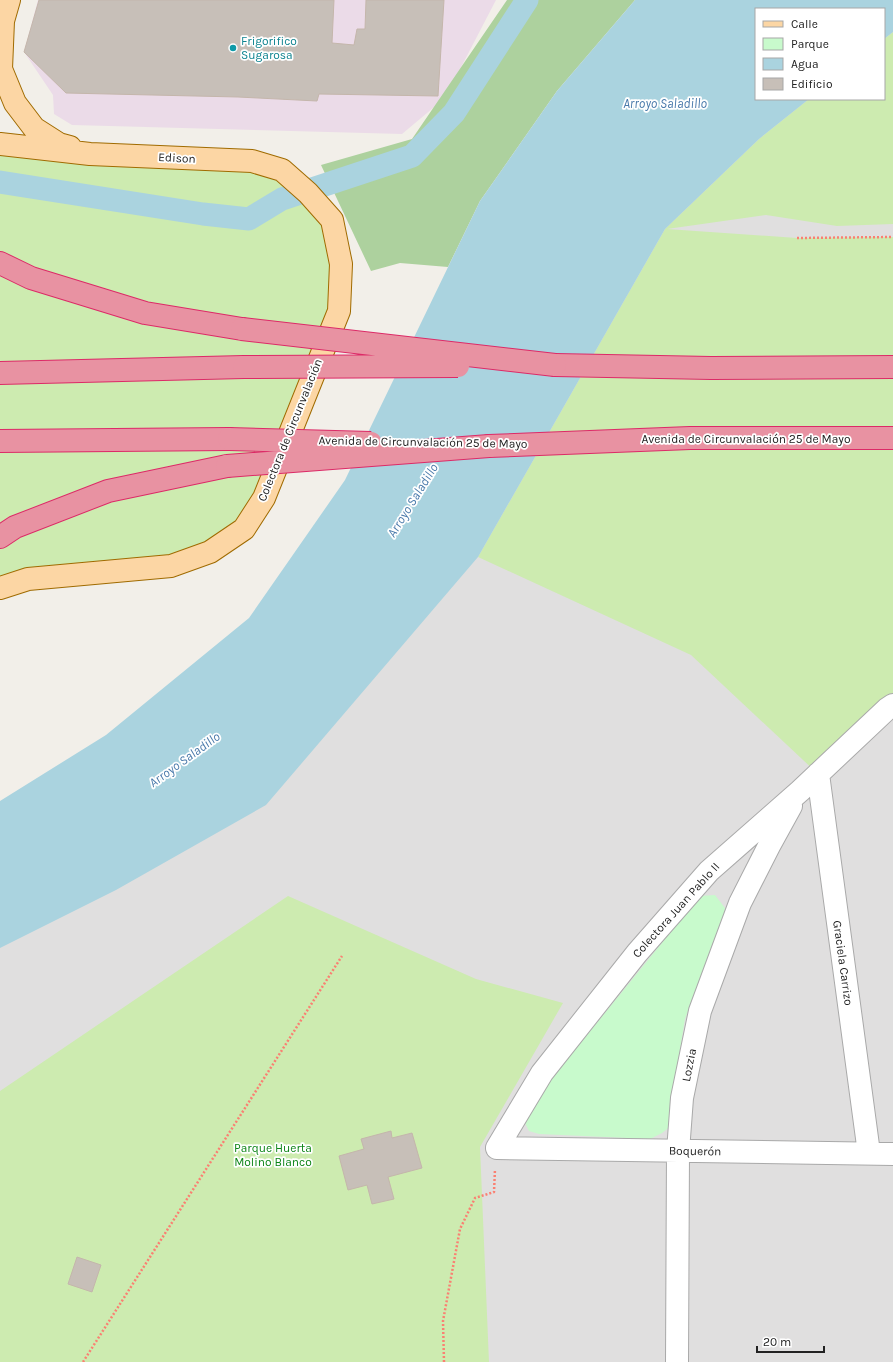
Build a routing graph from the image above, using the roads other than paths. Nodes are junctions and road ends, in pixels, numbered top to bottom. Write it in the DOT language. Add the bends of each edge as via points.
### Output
graph roads {
  1 [pos="9,0"];
  2 [pos="0,144"];
  3 [pos="90,154"];
  4 [pos="332,220"];
  5 [pos="0,263"];
  6 [pos="555,365"];
  7 [pos="893,366"];
  8 [pos="0,373"];
  9 [pos="893,438"];
  10 [pos="0,441"];
  11 [pos="488,446"];
  12 [pos="0,537"];
  13 [pos="0,588"];
  14 [pos="893,705"];
  15 [pos="818,774"];
  16 [pos="800,791"];
  17 [pos="497,1148"];
  18 [pos="678,1151"];
  19 [pos="869,1153"];
  20 [pos="893,1154"];
  21 [pos="677,1362"];
  1 -- 3 [label="main road" via="3,21 1,69 15,103 34,128 59,144"];
  2 -- 3 [label="main road, Edison"];
  3 -- 4 [label="main road, Edison" via="252,161 282,170 308,193"];
  4 -- 13 [label="main road, Colectora de Circunvalación" via="341,264 339,311 264,498 244,529 210,552 171,566 28,579"];
  5 -- 6 [label="highway, bridge" via="31,278 145,313 242,329"];
  6 -- 7 [label="highway" via="711,368"];
  6 -- 8 [label="highway, bridge" via="244,367"];
  9 -- 11 [label="highway, Avenida de Circunvalación 25 de Mayo" via="690,438"];
  10 -- 11 [label="highway, Avenida de Circunvalación 25 de Mayo, bridge" via="229,439"];
  11 -- 12 [label="highway, bridge" via="226,466 108,491 15,527"];
  14 -- 15 [label="street, Colectora Juan Pablo II"];
  15 -- 16 [label="street, Colectora Juan Pablo II"];
  15 -- 19 [label="street, Graciela Carrizo"];
  16 -- 17 [label="street, Colectora Juan Pablo II" via="709,871 637,953 542,1073"];
  16 -- 18 [label="street, Lozzia" via="740,903 700,1010 682,1098"];
  17 -- 18 [label="street, Boquerón"];
  18 -- 19 [label="street, Boquerón"];
  18 -- 21 [label="street, Lozzia"];
  19 -- 20 [label="street, Boquerón"];
}
